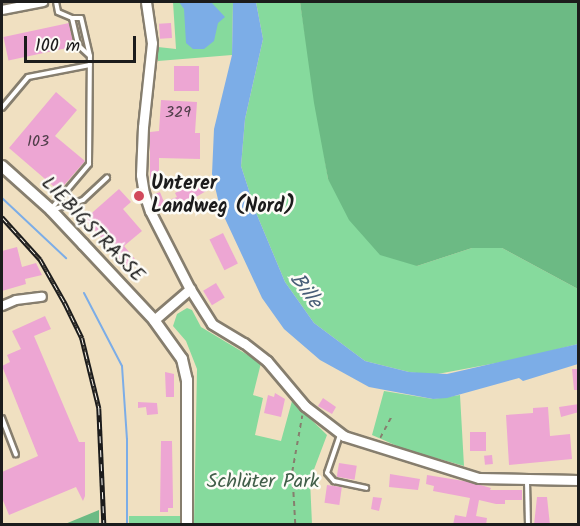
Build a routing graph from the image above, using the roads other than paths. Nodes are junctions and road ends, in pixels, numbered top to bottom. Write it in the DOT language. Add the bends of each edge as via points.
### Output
graph roads {
  1 [pos="43,2"];
  2 [pos="56,2"];
  3 [pos="146,2"];
  4 [pos="12,4"];
  5 [pos="2,10"];
  6 [pos="72,18"];
  7 [pos="90,56"];
  8 [pos="90,65"];
  9 [pos="2,108"];
  10 [pos="2,166"];
  11 [pos="107,178"];
  12 [pos="51,210"];
  13 [pos="190,290"];
  14 [pos="42,297"];
  15 [pos="2,306"];
  16 [pos="154,320"];
  17 [pos="2,418"];
  18 [pos="340,434"];
  19 [pos="16,454"];
  20 [pos="527,480"];
  21 [pos="579,480"];
  22 [pos="366,488"];
  23 [pos="187,525"];
  24 [pos="528,525"];
  1 -- 4 [label="street"];
  2 -- 6 [label="lane" via="58,12"];
  3 -- 13 [label="street" via="152,43 141,175 150,211"];
  4 -- 5 [label="street"];
  6 -- 7 [label="lane" via="78,45"];
  6 -- 7 [label="lane" via="81,18"];
  7 -- 8 [label="lane"];
  8 -- 9 [label="lane" via="28,77"];
  8 -- 12 [label="lane" via="89,164"];
  10 -- 12 [label="main road, LIEBIGSTRASSE"];
  11 -- 12 [label="lane" via="83,200"];
  12 -- 16 [label="main road, LIEBIGSTRASSE"];
  13 -- 16 [label="street"];
  13 -- 18 [label="street" via="212,324 267,361 305,406"];
  14 -- 15 [label="street"];
  16 -- 23 [label="main road, LIEBIGSTRASSE" via="177,350 188,380"];
  17 -- 19 [label="lane"];
  18 -- 20 [label="street" via="479,478"];
  18 -- 22 [label="lane" via="327,473 334,481"];
  20 -- 21 [label="street"];
  20 -- 24 [label="lane"];
}
